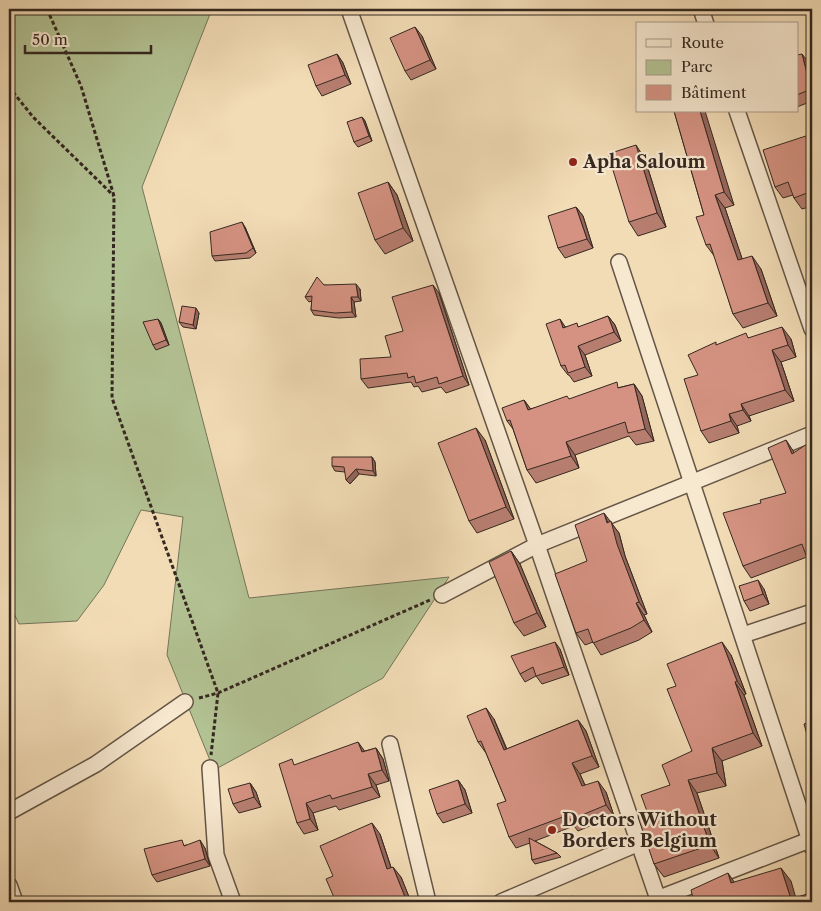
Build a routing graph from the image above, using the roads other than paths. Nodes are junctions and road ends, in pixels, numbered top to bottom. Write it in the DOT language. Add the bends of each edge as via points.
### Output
graph roads {
  1 [pos="349,9"];
  2 [pos="701,9"];
  3 [pos="705,22"];
  4 [pos="737,112"];
  5 [pos="619,262"];
  6 [pos="812,329"];
  7 [pos="812,434"];
  8 [pos="693,482"];
  9 [pos="537,545"];
  10 [pos="442,595"];
  11 [pos="812,612"];
  12 [pos="743,635"];
  13 [pos="184,702"];
  14 [pos="390,744"];
  15 [pos="210,768"];
  16 [pos="9,812"];
  17 [pos="811,842"];
  18 [pos="639,844"];
  19 [pos="9,885"];
  20 [pos="658,900"];
  21 [pos="15,902"];
  22 [pos="233,902"];
  23 [pos="428,902"];
  24 [pos="501,902"];
  1 -- 9 [label="street"];
  2 -- 3 [label="street"];
  4 -- 6 [label="street"];
  5 -- 8 [label="street"];
  7 -- 8 [label="street"];
  8 -- 9 [label="street"];
  8 -- 12 [label="street"];
  9 -- 10 [label="street"];
  9 -- 18 [label="street"];
  11 -- 12 [label="street"];
  12 -- 17 [label="street"];
  13 -- 16 [label="street" via="96,764"];
  14 -- 23 [label="street"];
  15 -- 22 [label="street" via="216,855"];
  17 -- 20 [label="street"];
  18 -- 20 [label="street"];
  18 -- 24 [label="street"];
  19 -- 21 [label="street"];
}
